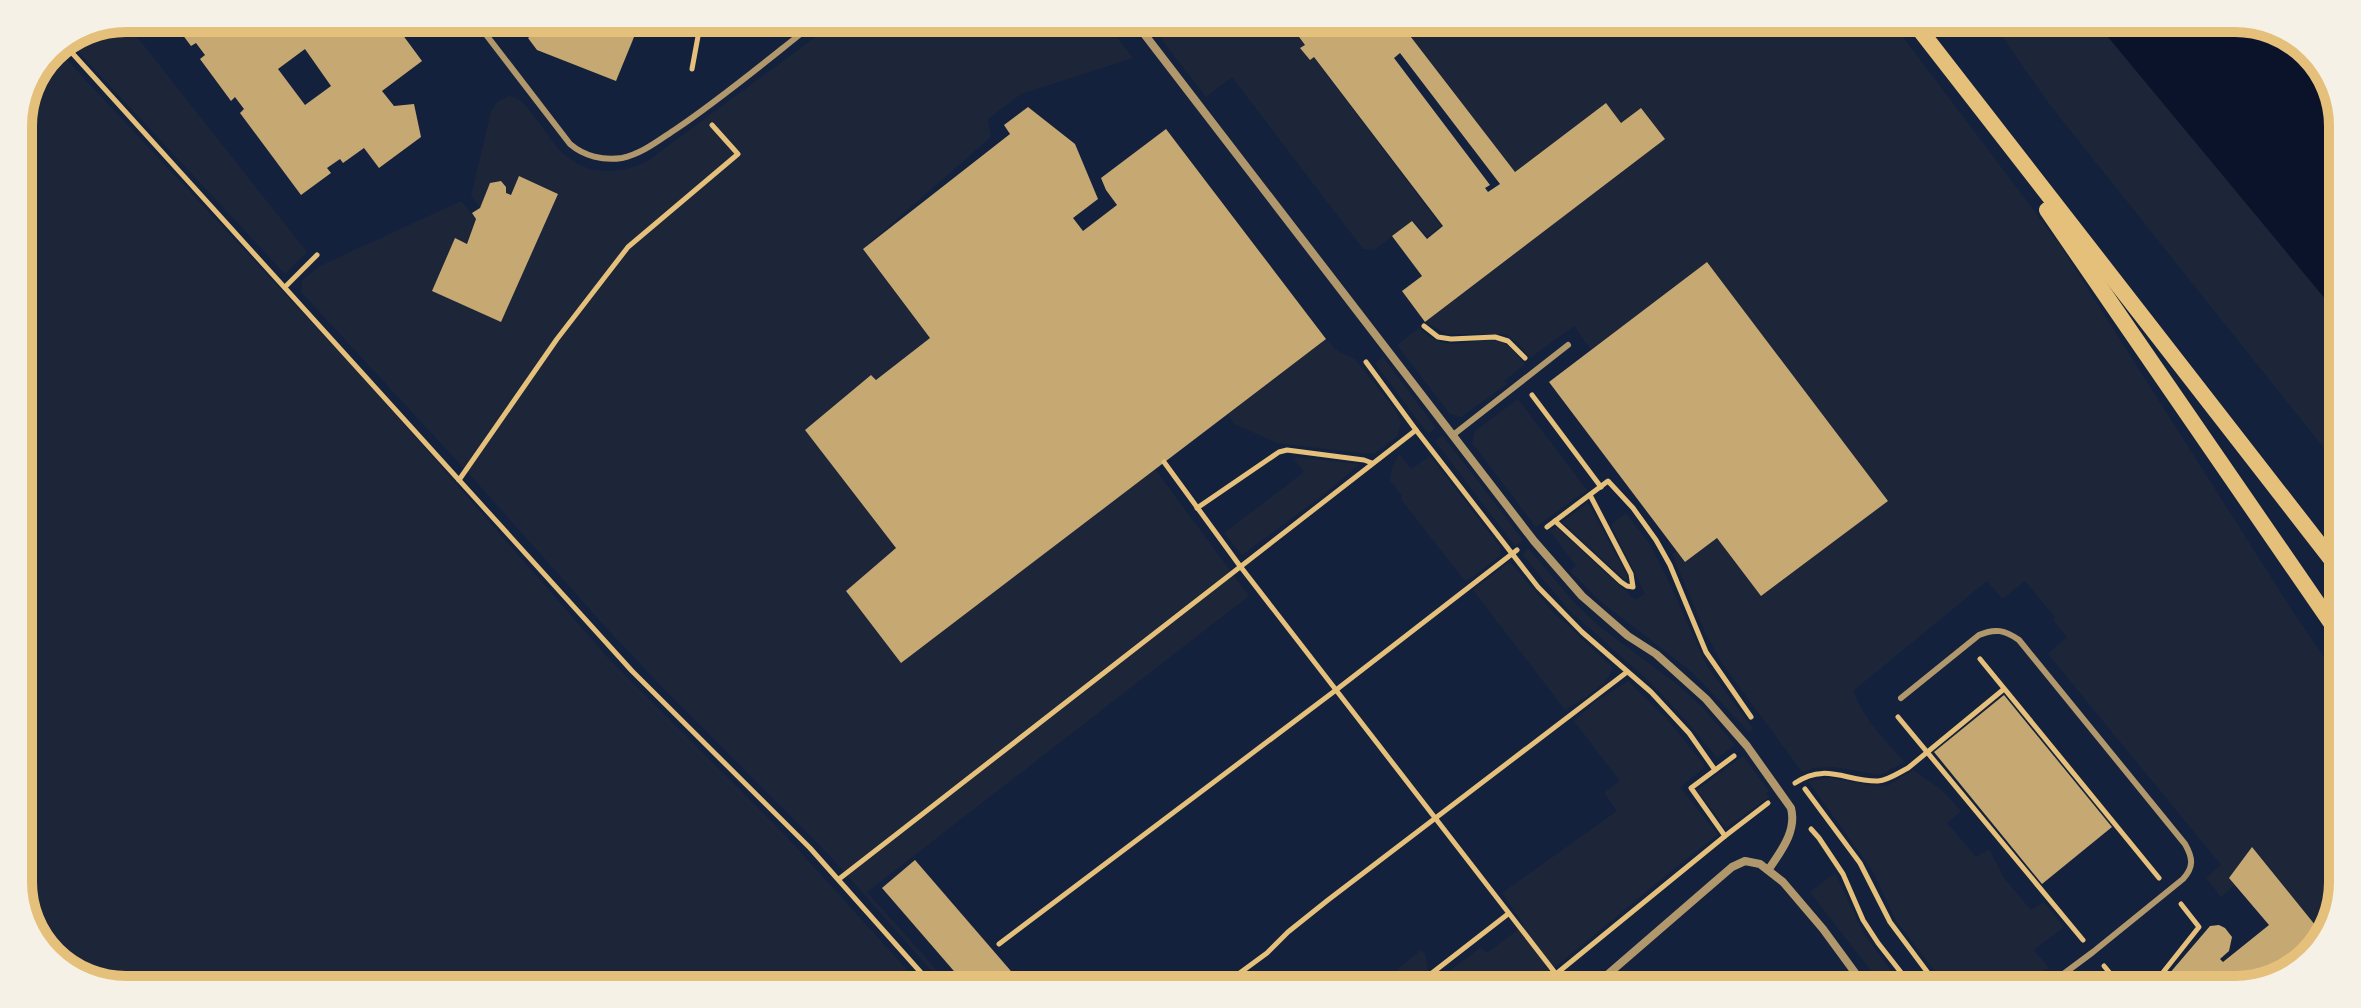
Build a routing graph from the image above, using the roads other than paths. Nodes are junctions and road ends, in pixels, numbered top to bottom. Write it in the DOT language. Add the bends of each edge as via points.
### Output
graph roads {
  1 [pos="484,32"];
  2 [pos="803,32"];
  3 [pos="1143,32"];
  4 [pos="1921,32"];
  5 [pos="1953,73"];
  6 [pos="1568,345"];
  7 [pos="1453,435"];
  8 [pos="2329,556"];
  9 [pos="2329,620"];
  10 [pos="1901,698"];
  11 [pos="1769,869"];
  12 [pos="1606,976"];
  13 [pos="1857,976"];
  14 [pos="2061,976"];
  1 -- 2 [label="lane" via="563,136 586,154 613,159 650,146 703,111"];
  3 -- 7 [label="street"];
  4 -- 5 [label="main road"];
  5 -- 8 [label="main road"];
  5 -- 9 [label="main road"];
  6 -- 7 [label="lane"];
  7 -- 11 [label="street" via="1582,596 1706,699 1747,746 1793,815 1793,826"];
  10 -- 14 [label="lane" via="1979,635 1990,630 2010,634 2191,854 2190,871 2169,891"];
  11 -- 12 [label="street" via="1752,861 1732,867"];
  11 -- 13 [label="street"];
}
